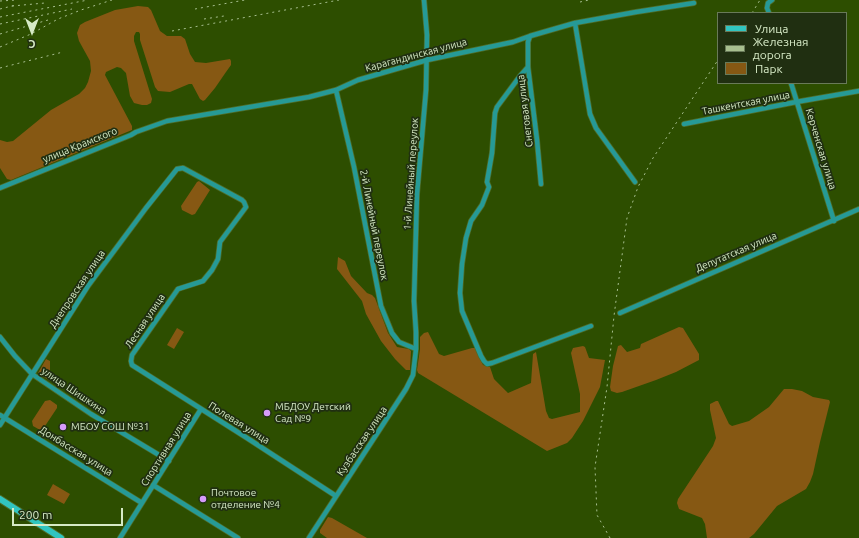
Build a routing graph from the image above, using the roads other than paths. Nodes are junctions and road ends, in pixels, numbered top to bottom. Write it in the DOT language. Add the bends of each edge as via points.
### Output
graph roads {
  1 [pos="424,0"];
  2 [pos="770,1"];
  3 [pos="694,3"];
  4 [pos="769,12"];
  5 [pos="575,23"];
  6 [pos="530,36"];
  7 [pos="427,60"];
  8 [pos="528,67"];
  9 [pos="791,84"];
  10 [pos="336,90"];
  11 [pos="859,92"];
  12 [pos="796,102"];
  13 [pos="167,121"];
  14 [pos="684,124"];
  15 [pos="178,169"];
  16 [pos="635,182"];
  17 [pos="540,184"];
  18 [pos="0,188"];
  19 [pos="859,209"];
  20 [pos="834,221"];
  21 [pos="620,313"];
  22 [pos="591,326"];
  23 [pos="0,337"];
  24 [pos="416,349"];
  25 [pos="132,366"];
  26 [pos="32,374"];
  27 [pos="201,410"];
  28 [pos="2,416"];
  29 [pos="0,425"];
  30 [pos="169,461"];
  31 [pos="153,485"];
  32 [pos="336,496"];
  33 [pos="0,499"];
  34 [pos="142,503"];
  35 [pos="61,538"];
  36 [pos="120,538"];
  37 [pos="238,538"];
  38 [pos="309,538"];
  1 -- 7 [label="street, 1-й Линейный переулок"];
  2 -- 4 [label="street" via="767,8"];
  3 -- 5 [label="street, Карагандинская улица"];
  5 -- 6 [label="street, Карагандинская улица"];
  5 -- 16 [label="street" via="590,114 596,128"];
  6 -- 7 [label="street, Карагандинская улица"];
  6 -- 8 [label="street, Снеговая улица"];
  7 -- 10 [label="street, Карагандинская улица" via="358,80"];
  7 -- 24 [label="street, 1-й Линейный переулок" via="417,194 414,301"];
  8 -- 17 [label="street, Снеговая улица" via="538,140"];
  8 -- 22 [label="street" via="495,113 487,182 489,187 482,205 471,221 465,244 460,303 465,320 487,364"];
  9 -- 12 [label="street, Керченская улица"];
  10 -- 13 [label="street, Карагандинская улица" via="283,102"];
  10 -- 24 [label="street, 2-й Линейный переулок" via="381,306 392,333 399,342"];
  11 -- 12 [label="street, Ташкентская улица"];
  12 -- 14 [label="street, Ташкентская улица"];
  12 -- 20 [label="street, Керченская улица"];
  13 -- 18 [label="street, улица Крамского"];
  15 -- 25 [label="street, Лесная улица" via="183,168 220,187 244,202 246,207 220,242 218,259 203,282 178,289 132,355"];
  15 -- 26 [label="street, Днепровская улица" via="122,238"];
  19 -- 20 [label="street, Депутатская улица"];
  20 -- 21 [label="street, Депутатская улица"];
  23 -- 26 [label="street, улица Шишкина"];
  24 -- 32 [label="street, Кузбасская улица" via="411,381"];
  25 -- 27 [label="street, Полевая улица"];
  26 -- 28 [label="street, Днепровская улица"];
  26 -- 30 [label="street, улица Шишкина" via="91,414"];
  27 -- 30 [label="street, Спортивная улица"];
  27 -- 32 [label="street, Полевая улица"];
  28 -- 29 [label="street, Днепровская улица"];
  28 -- 34 [label="street, Донбасская улица"];
  30 -- 31 [label="street, Спортивная улица"];
  31 -- 34 [label="street, Спортивная улица"];
  31 -- 37 [label="street"];
  32 -- 38 [label="street, Кузбасская улица"];
  33 -- 35 [label="main road"];
  34 -- 36 [label="street, Спортивная улица"];
}
